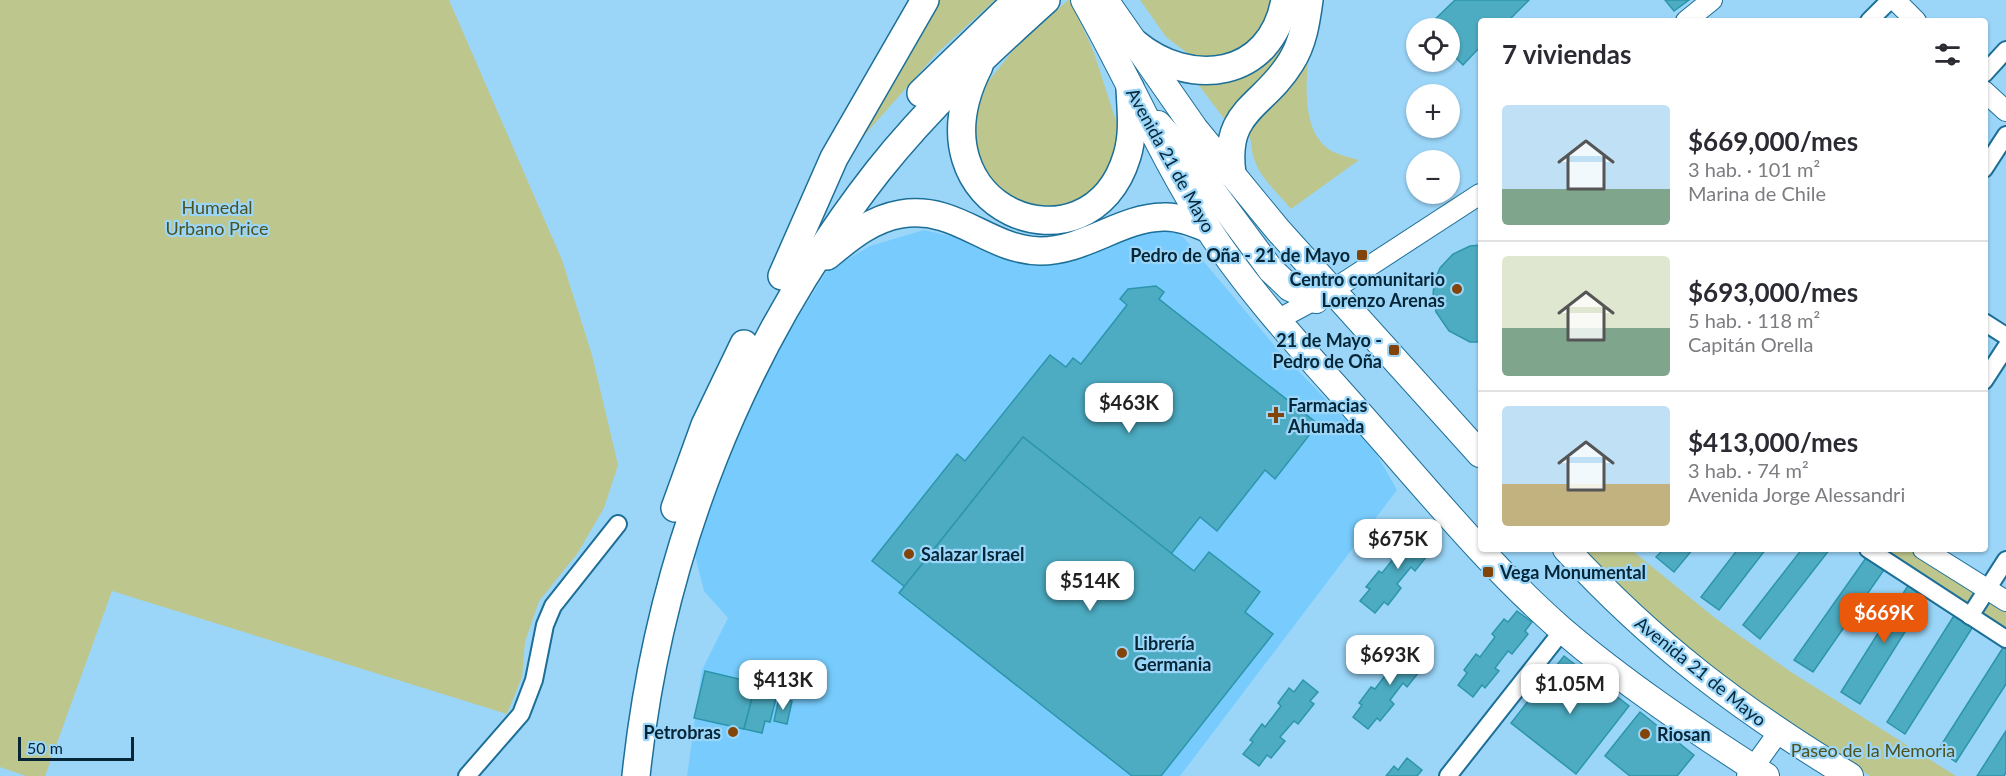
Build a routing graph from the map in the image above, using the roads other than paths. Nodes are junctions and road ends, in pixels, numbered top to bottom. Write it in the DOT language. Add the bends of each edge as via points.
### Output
graph roads {
  1 [pos="925,0"];
  2 [pos="1017,0"];
  3 [pos="1046,0"];
  4 [pos="1084,0"];
  5 [pos="1105,0"];
  6 [pos="1285,0"];
  7 [pos="1309,0"];
  8 [pos="1712,0"];
  9 [pos="1890,0"];
  10 [pos="1895,0"];
  11 [pos="1690,18"];
  12 [pos="1872,18"];
  13 [pos="1913,18"];
  14 [pos="1135,43"];
  15 [pos="2006,50"];
  16 [pos="984,57"];
  17 [pos="1988,70"];
  18 [pos="1988,95"];
  19 [pos="1135,96"];
  20 [pos="2006,111"];
  21 [pos="2006,135"];
  22 [pos="1988,163"];
  23 [pos="1232,174"];
  24 [pos="1478,195"];
  25 [pos="1207,228"];
  26 [pos="793,277"];
  27 [pos="1323,296"];
  28 [pos="1277,320"];
  29 [pos="1988,325"];
  30 [pos="2006,336"];
  31 [pos="2006,347"];
  32 [pos="1988,375"];
  33 [pos="1478,452"];
  34 [pos="618,524"];
  35 [pos="1478,546"];
  36 [pos="1484,552"];
  37 [pos="1569,552"];
  38 [pos="1873,552"];
  39 [pos="1928,552"];
  40 [pos="2006,560"];
  41 [pos="1988,589"];
  42 [pos="2006,600"];
  43 [pos="1970,616"];
  44 [pos="1563,630"];
  45 [pos="2006,639"];
  46 [pos="1778,733"];
  47 [pos="1755,773"];
  48 [pos="467,776"];
  49 [pos="619,776"];
  50 [pos="636,776"];
  51 [pos="1448,776"];
  52 [pos="1850,776"];
  1 -- 26 [label="highway" via="834,158"];
  2 -- 26 [label="highway" via="902,113 838,193"];
  3 -- 16 [label="highway"];
  4 -- 19 [label="main road, Avenida 21 de Mayo"];
  5 -- 14 [label="main road, Avenida 21 de Mayo"];
  6 -- 14 [label="highway" via="1279,24 1266,44 1248,59 1224,69 1201,71 1174,66 1151,57"];
  7 -- 23 [label="highway" via="1303,38 1292,62 1235,128 1230,151"];
  8 -- 11 [label="street"];
  9 -- 12 [label="street"];
  10 -- 13 [label="street"];
  14 -- 23 [label="main road, Avenida 21 de Mayo"];
  15 -- 17 [label="street"];
  16 -- 19 [label="highway" via="962,115 961,140 966,163 991,200 1026,217 1052,220 1077,216 1108,193 1122,169 1130,142"];
  16 -- 26 [label="highway" via="879,170"];
  18 -- 20 [label="street"];
  19 -- 25 [label="main road, Avenida 21 de Mayo" via="1171,169"];
  19 -- 27 [label="main road" via="1185,154 1271,270 1290,288"];
  21 -- 22 [label="street"];
  23 -- 27 [label="main road, Avenida 21 de Mayo"];
  24 -- 27 [label="street"];
  25 -- 26 [label="highway" via="1173,217 1151,218 1080,245 1038,251 1006,244 940,214 901,214 860,230"];
  25 -- 28 [label="main road, Avenida 21 de Mayo"];
  26 -- 49 [label="highway" via="721,390 677,500 639,636"];
  26 -- 50 [label="highway" via="742,389 687,529 660,625"];
  27 -- 28 [label="street"];
  27 -- 33 [label="main road, Avenida 21 de Mayo"];
  28 -- 35 [label="main road, Avenida 21 de Mayo"];
  29 -- 30 [label="street"];
  31 -- 32 [label="street"];
  34 -- 48 [label="street" via="553,606 544,625 534,680 521,714"];
  36 -- 44 [label="main road, Avenida 21 de Mayo"];
  37 -- 46 [label="main road, Avenida 21 de Mayo" via="1661,642"];
  38 -- 43 [label="street"];
  39 -- 41 [label="street"];
  40 -- 41 [label="street"];
  41 -- 42 [label="street"];
  41 -- 43 [label="street"];
  43 -- 45 [label="street"];
  44 -- 47 [label="main road, Avenida 21 de Mayo"];
  44 -- 51 [label="street"];
  46 -- 47 [label="street"];
  46 -- 52 [label="main road, Avenida 21 de Mayo"];
}
